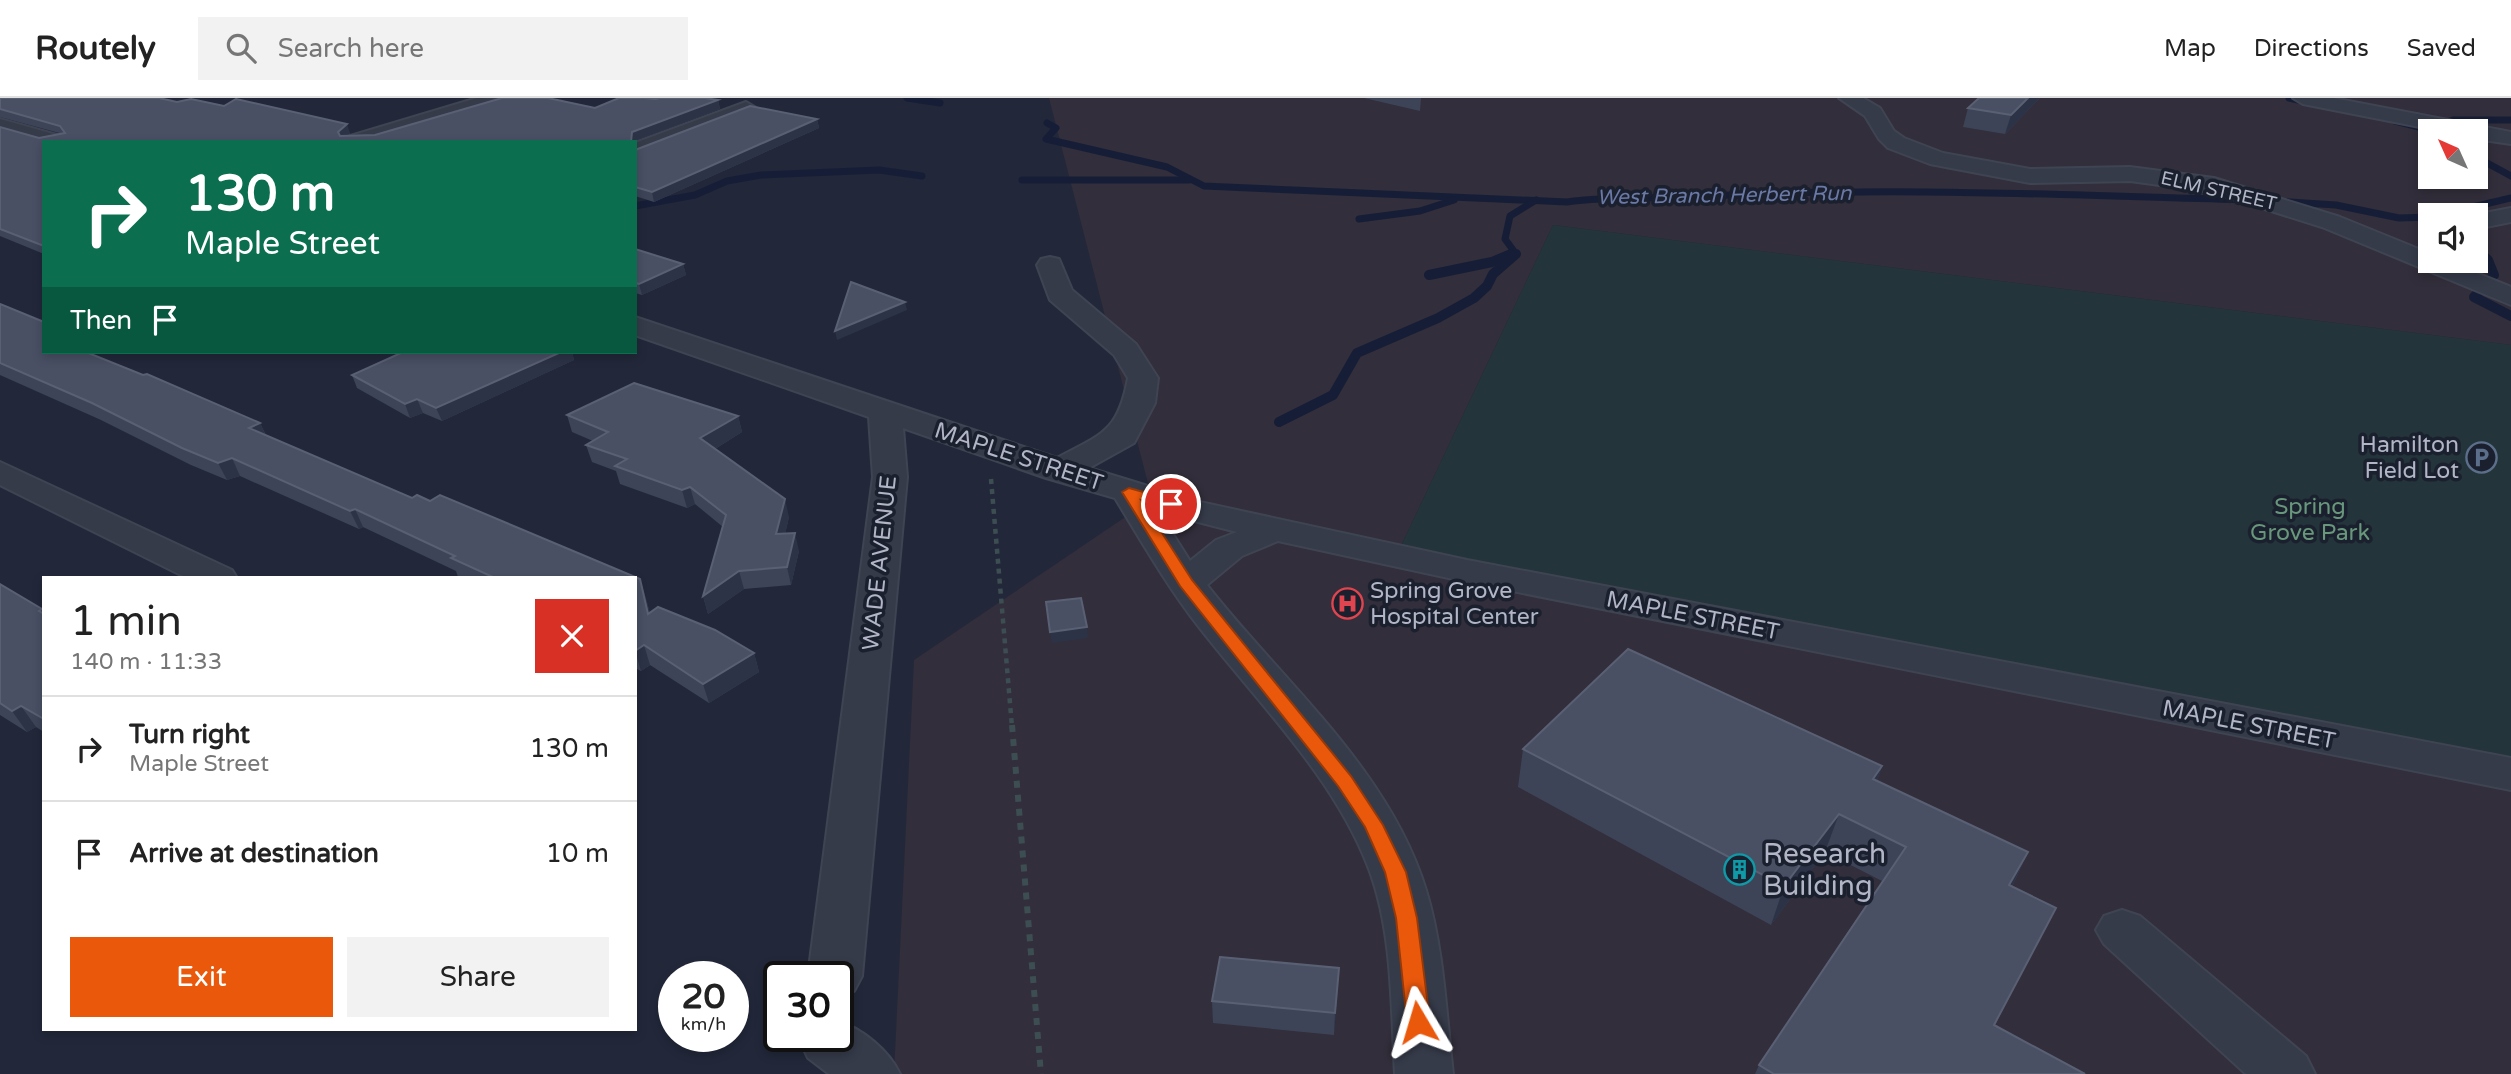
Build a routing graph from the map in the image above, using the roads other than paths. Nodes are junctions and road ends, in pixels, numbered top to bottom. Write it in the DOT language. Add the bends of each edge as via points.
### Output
graph roads {
  1 [pos="1849,98"];
  2 [pos="2303,98"];
  3 [pos="495,99"];
  4 [pos="746,108"];
  5 [pos="2418,121"];
  6 [pos="0,125"];
  7 [pos="2488,134"];
  8 [pos="2511,138"];
  9 [pos="50,140"];
  10 [pos="362,140"];
  11 [pos="637,150"];
  12 [pos="2511,215"];
  13 [pos="2488,220"];
  14 [pos="2418,233"];
  15 [pos="2378,241"];
  16 [pos="1050,265"];
  17 [pos="2505,295"];
  18 [pos="637,326"];
  19 [pos="885,411"];
  20 [pos="1058,471"];
  21 [pos="0,472"];
  22 [pos="1129,492"];
  23 [pos="1273,530"];
  24 [pos="214,576"];
  25 [pos="1186,583"];
  26 [pos="2511,774"];
  27 [pos="2122,930"];
  28 [pos="837,961"];
  29 [pos="831,1052"];
  30 [pos="871,1074"];
  31 [pos="1424,1074"];
  32 [pos="2286,1074"];
  1 -- 15 [label="street, ELM STREET" via="1872,112 1896,143 1938,159 2030,176 2155,175 2251,195"];
  2 -- 5 [label="street"];
  3 -- 10 [label="street"];
  4 -- 11 [label="street"];
  6 -- 9 [label="street"];
  7 -- 8 [label="street"];
  12 -- 13 [label="street"];
  14 -- 15 [label="street"];
  15 -- 17 [label="street, ELM STREET"];
  16 -- 20 [label="street" via="1060,295 1126,350 1143,378 1139,402 1122,436"];
  18 -- 19 [label="street"];
  19 -- 20 [label="street, MAPLE STREET"];
  19 -- 28 [label="street, WADE AVENUE" via="890,477"];
  20 -- 22 [label="street, MAPLE STREET"];
  21 -- 24 [label="street"];
  22 -- 23 [label="street, MAPLE STREET"];
  22 -- 25 [label="street"];
  23 -- 25 [label="street" via="1229,548"];
  23 -- 26 [label="street, MAPLE STREET"];
  25 -- 31 [label="street" via="1345,781 1373,825 1395,872 1406,918"];
  27 -- 32 [label="street"];
  29 -- 30 [label="street"];
}
